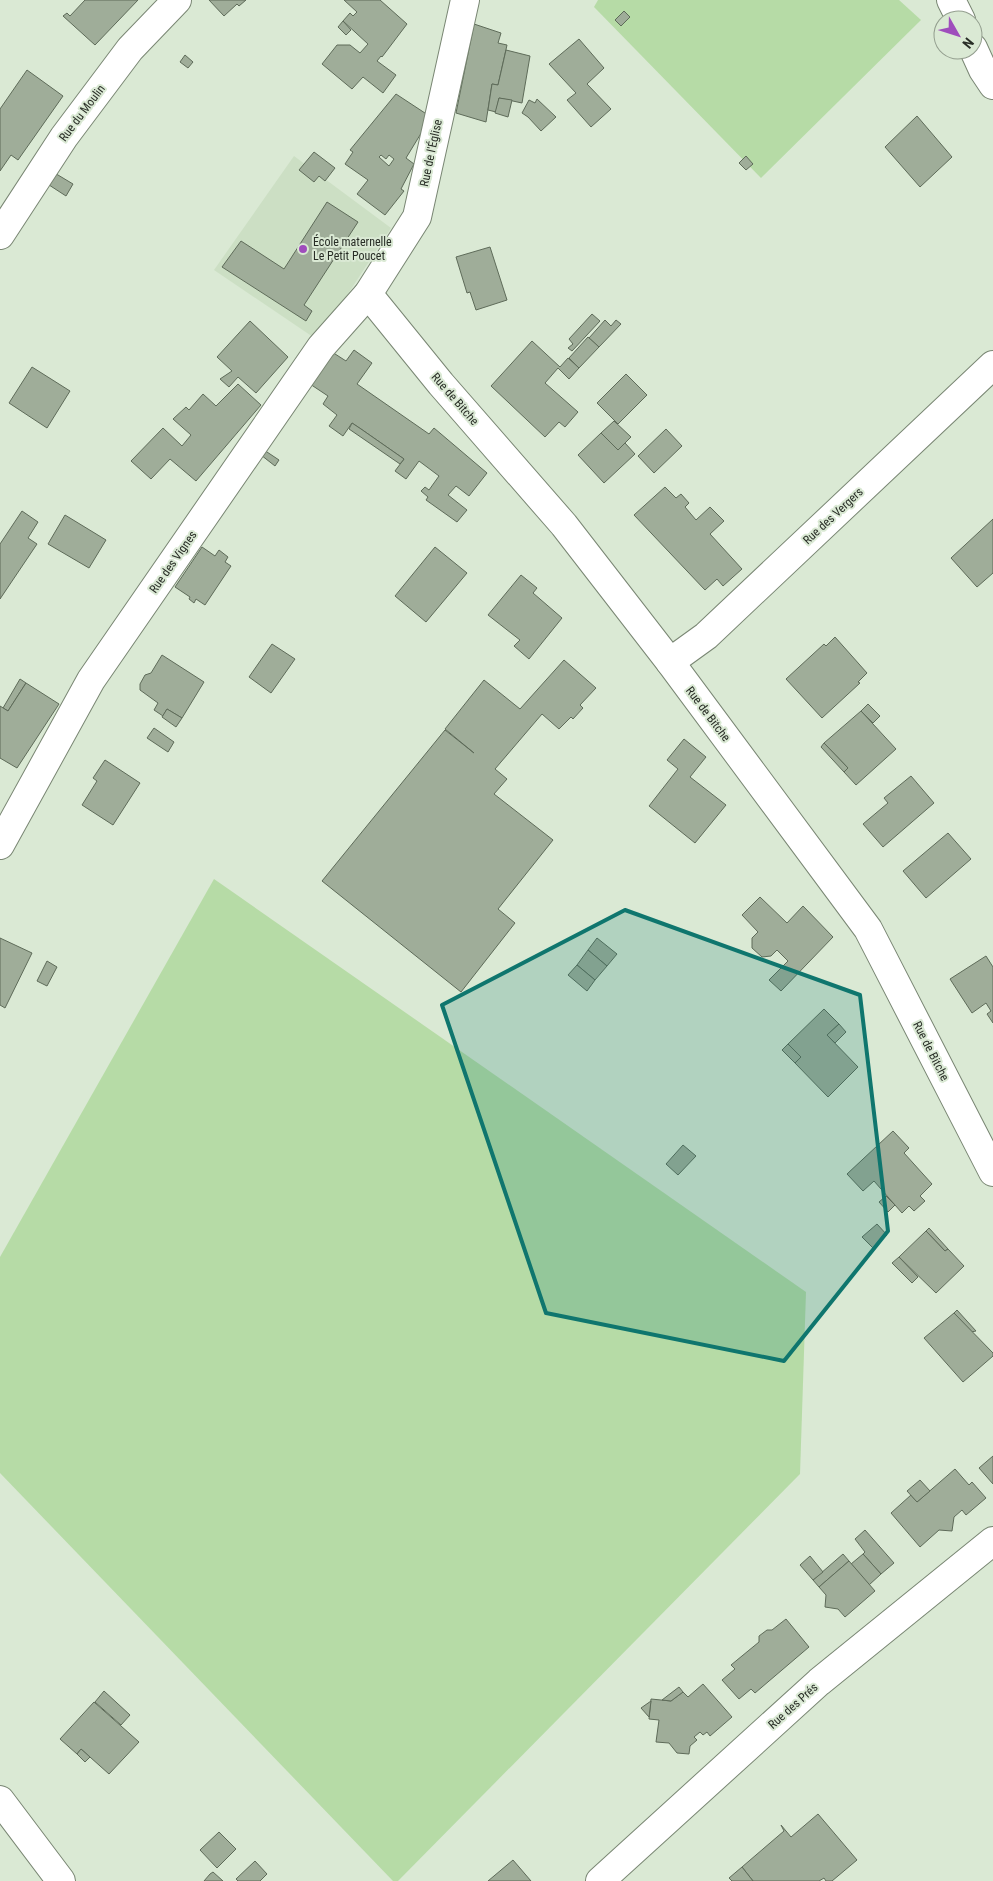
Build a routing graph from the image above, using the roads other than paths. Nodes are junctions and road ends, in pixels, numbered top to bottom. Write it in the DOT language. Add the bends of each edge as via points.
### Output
graph roads {
  1 [pos="177,0"];
  2 [pos="465,0"];
  3 [pos="978,60"];
  4 [pos="993,85"];
  5 [pos="0,235"];
  6 [pos="368,294"];
  7 [pos="993,365"];
  8 [pos="670,662"];
  9 [pos="0,845"];
  10 [pos="993,1172"];
  11 [pos="993,1541"];
  12 [pos="0,1800"];
  13 [pos="61,1881"];
  14 [pos="600,1881"];
  1 -- 5 [label="street, Rue du Moulin" via="130,50 94,97"];
  2 -- 6 [label="street, Rue de l'Église" via="417,217"];
  3 -- 4 [label="street"];
  6 -- 8 [label="street, Rue de Bitche" via="441,384 564,525"];
  6 -- 9 [label="street, Rue des Vignes" via="321,347 92,680"];
  7 -- 8 [label="street, Rue des Vergers" via="706,636"];
  8 -- 10 [label="street, Rue de Bitche" via="868,929"];
  11 -- 14 [label="street, Rue des Prés" via="819,1682"];
  12 -- 13 [label="street"];
}
